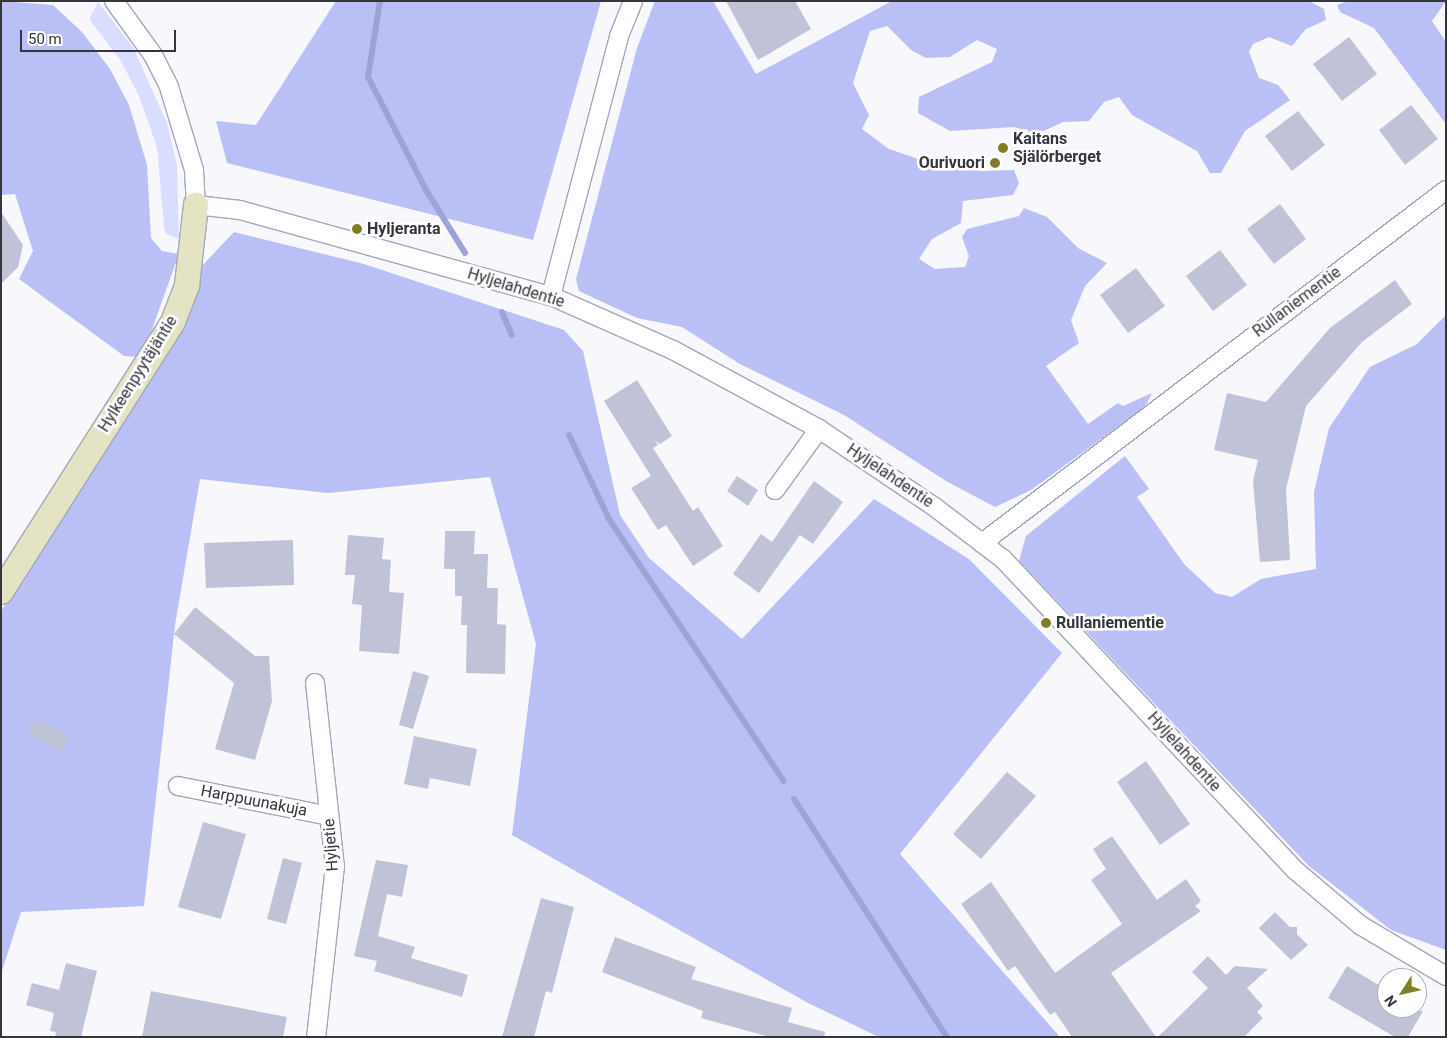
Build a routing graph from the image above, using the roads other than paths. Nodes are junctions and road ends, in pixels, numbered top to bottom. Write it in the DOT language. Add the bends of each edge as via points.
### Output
graph roads {
  1 [pos="114,1"];
  2 [pos="633,1"];
  3 [pos="1446,190"];
  4 [pos="196,205"];
  5 [pos="551,296"];
  6 [pos="819,429"];
  7 [pos="775,490"];
  8 [pos="982,543"];
  9 [pos="1,592"];
  10 [pos="315,683"];
  11 [pos="178,786"];
  12 [pos="329,816"];
  13 [pos="1446,976"];
  14 [pos="316,1037"];
  1 -- 4 [label="street, Hylkeenpyytäjäntie" via="154,55 169,87 194,170"];
  2 -- 5 [label="street" via="619,36"];
  3 -- 8 [label="street, Rullaniementie"];
  4 -- 5 [label="street, Hyljelahdentie" via="240,210"];
  4 -- 9 [label="street, Hylkeenpyytäjäntie" via="187,285 173,322"];
  5 -- 6 [label="street, Hyljelahdentie" via="673,350"];
  6 -- 7 [label="street"];
  6 -- 8 [label="street, Hyljelahdentie"];
  8 -- 13 [label="street, Hyljelahdentie" via="1092,652 1295,870 1360,925"];
  10 -- 12 [label="street, Hyljetie"];
  11 -- 12 [label="street, Harppuunakuja"];
  12 -- 14 [label="street, Hyljetie" via="335,866"];
}
